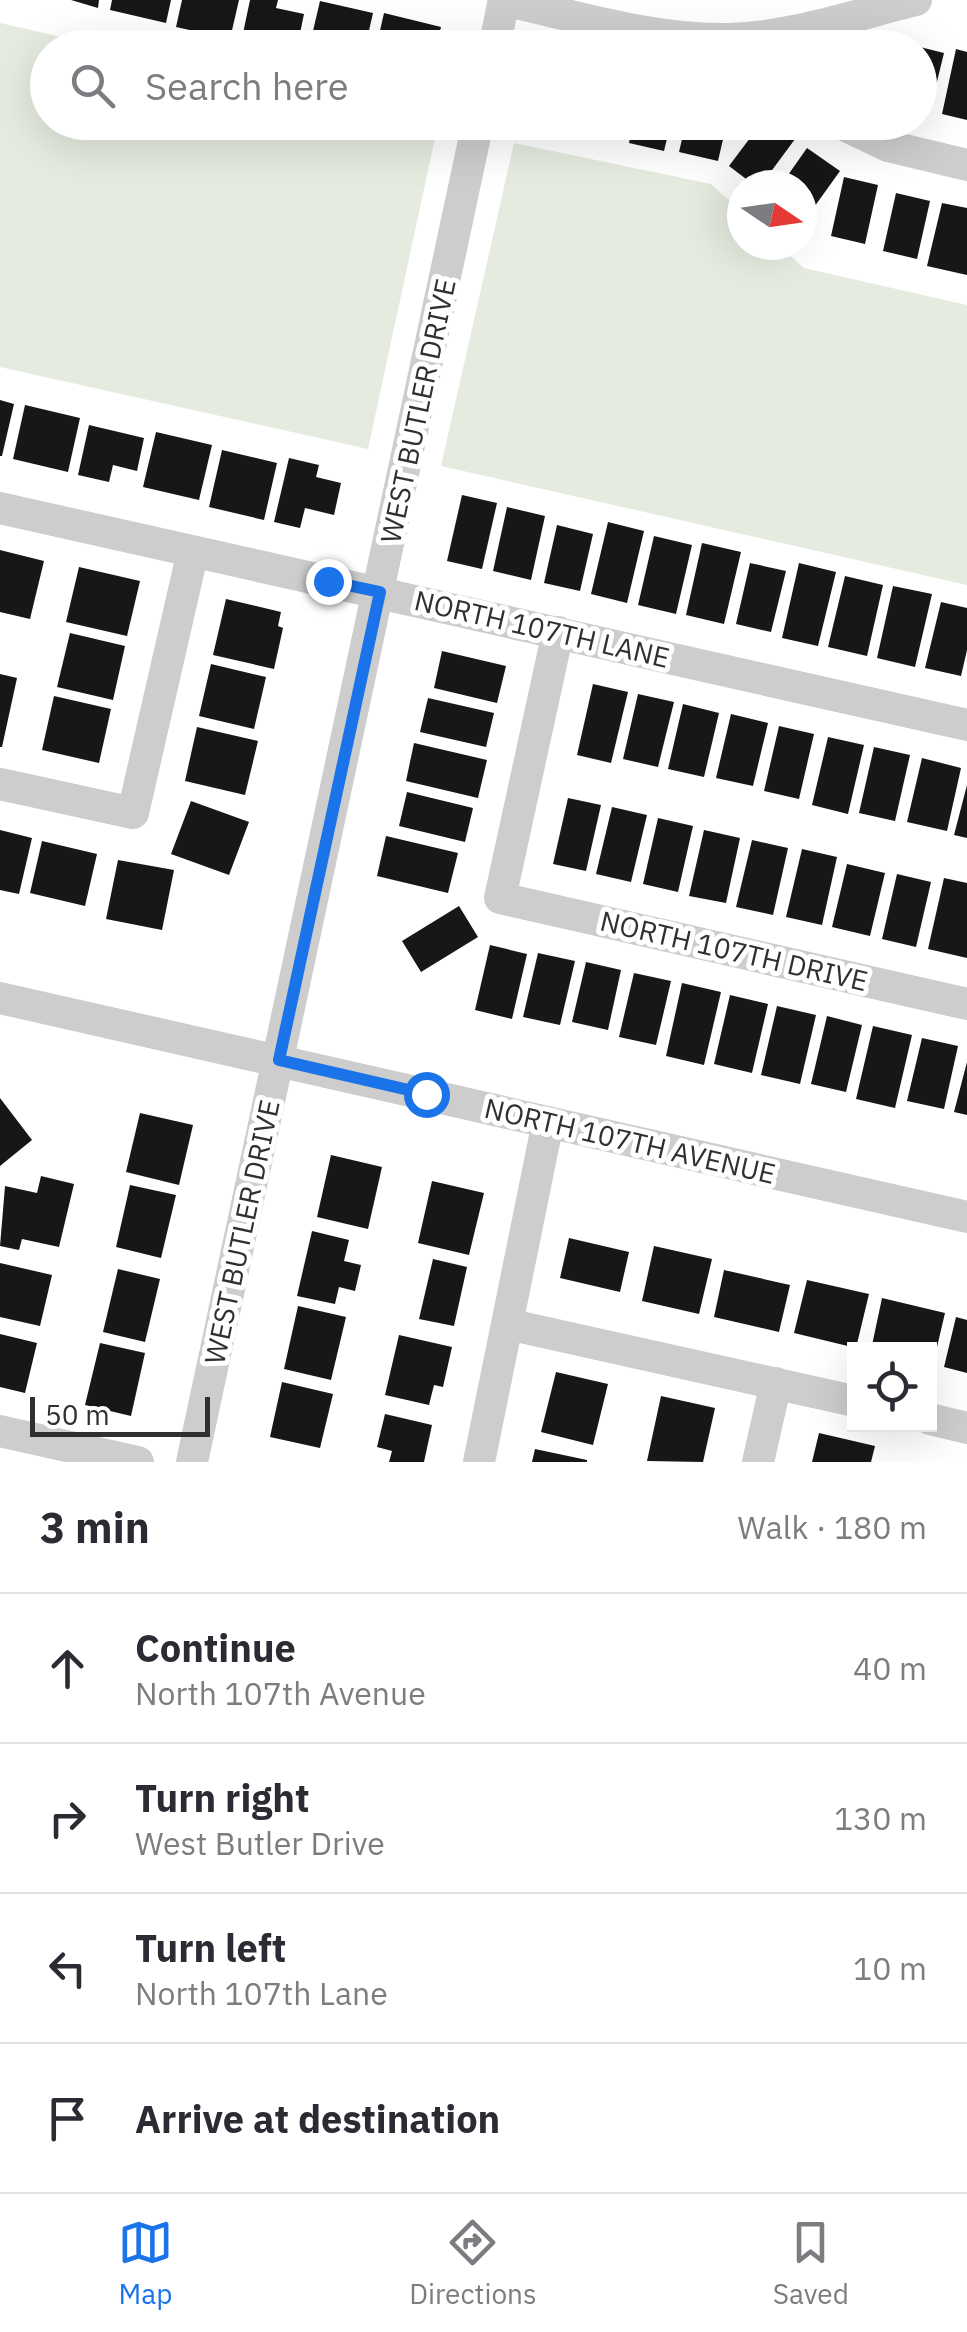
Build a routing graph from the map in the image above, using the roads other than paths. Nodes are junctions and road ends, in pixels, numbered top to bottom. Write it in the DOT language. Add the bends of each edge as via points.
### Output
graph roads {
  1 [pos="504,0"];
  2 [pos="916,0"];
  3 [pos="498,30"];
  4 [pos="649,30"];
  5 [pos="820,30"];
  6 [pos="474,140"];
  7 [pos="876,140"];
  8 [pos="967,164"];
  9 [pos="0,508"];
  10 [pos="192,551"];
  11 [pos="380,592"];
  12 [pos="558,632"];
  13 [pos="967,725"];
  14 [pos="0,784"];
  15 [pos="0,998"];
  16 [pos="967,1004"];
  17 [pos="279,1060"];
  18 [pos="548,1122"];
  19 [pos="967,1217"];
  20 [pos="507,1324"];
  21 [pos="776,1383"];
  22 [pos="847,1400"];
  23 [pos="937,1421"];
  24 [pos="967,1428"];
  25 [pos="0,1431"];
  26 [pos="138,1462"];
  27 [pos="192,1462"];
  28 [pos="479,1462"];
  29 [pos="758,1462"];
  1 -- 3 [label="street"];
  1 -- 4 [label="street"];
  2 -- 5 [label="street"];
  6 -- 11 [label="street, WEST BUTLER DRIVE"];
  7 -- 8 [label="street"];
  9 -- 10 [label="street, NORTH 107TH LANE"];
  10 -- 11 [label="street, NORTH 107TH LANE"];
  10 -- 14 [label="street" via="133,813"];
  11 -- 12 [label="street, NORTH 107TH LANE"];
  11 -- 17 [label="street, WEST BUTLER DRIVE"];
  12 -- 13 [label="street, NORTH 107TH LANE"];
  12 -- 16 [label="street, NORTH 107TH DRIVE" via="500,898"];
  15 -- 17 [label="street, NORTH 107TH AVENUE"];
  17 -- 18 [label="street, NORTH 107TH AVENUE"];
  17 -- 27 [label="street, WEST BUTLER DRIVE"];
  18 -- 19 [label="street, NORTH 107TH AVENUE"];
  18 -- 20 [label="street"];
  20 -- 21 [label="street"];
  20 -- 28 [label="street"];
  21 -- 22 [label="street"];
  21 -- 29 [label="street"];
  23 -- 24 [label="street"];
  25 -- 26 [label="street"];
}
